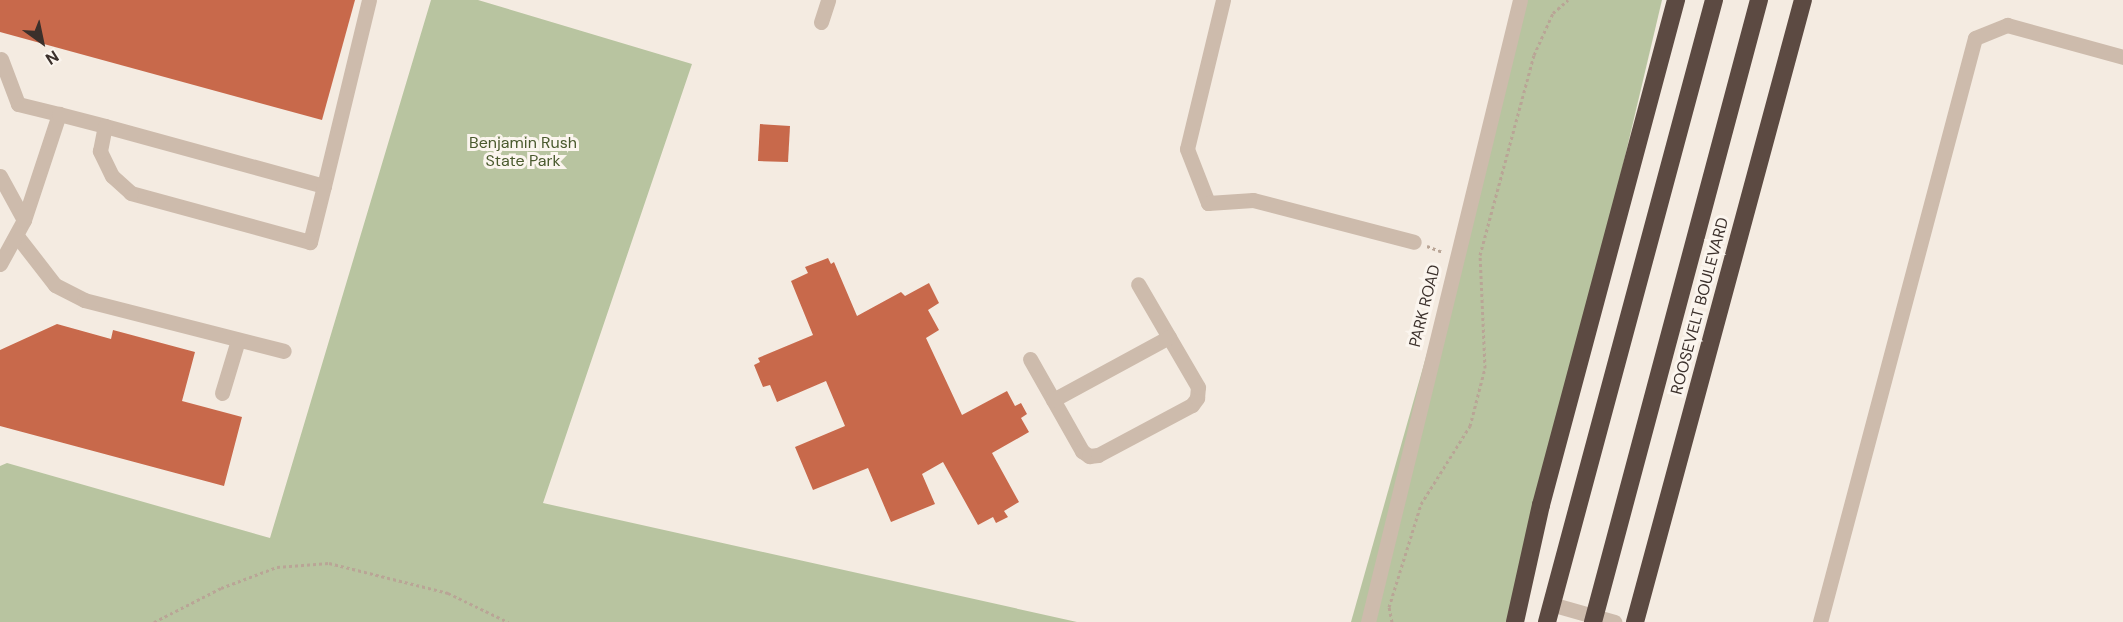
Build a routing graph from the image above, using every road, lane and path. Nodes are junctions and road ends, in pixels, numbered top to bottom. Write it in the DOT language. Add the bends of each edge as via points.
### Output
graph roads {
  1 [pos="369,0"];
  2 [pos="828,0"];
  3 [pos="1223,0"];
  4 [pos="1520,0"];
  5 [pos="1568,0"];
  6 [pos="1676,0"];
  7 [pos="1714,0"];
  8 [pos="1759,0"];
  9 [pos="1803,0"];
  10 [pos="821,22"];
  11 [pos="2123,57"];
  12 [pos="1,59"];
  13 [pos="59,114"];
  14 [pos="105,126"];
  15 [pos="0,176"];
  16 [pos="324,186"];
  17 [pos="24,220"];
  18 [pos="16,236"];
  19 [pos="1414,242"];
  20 [pos="1447,254"];
  21 [pos="0,264"];
  22 [pos="1138,284"];
  23 [pos="1169,337"];
  24 [pos="238,340"];
  25 [pos="284,351"];
  26 [pos="1030,359"];
  27 [pos="222,393"];
  28 [pos="1053,400"];
  29 [pos="1551,604"];
  30 [pos="1593,619"];
  31 [pos="154,622"];
  32 [pos="508,622"];
  33 [pos="1368,622"];
  34 [pos="1392,622"];
  35 [pos="1515,622"];
  36 [pos="1547,622"];
  37 [pos="1614,622"];
  38 [pos="1635,622"];
  39 [pos="1820,622"];
  1 -- 16 [label="street"];
  2 -- 10 [label="street"];
  3 -- 19 [label="street" via="1187,149 1208,203 1253,200"];
  4 -- 33 [label="street, PARK ROAD"];
  5 -- 34 [label="path" via="1553,13 1533,55 1480,255 1485,368 1470,426 1421,504 1389,607"];
  6 -- 35 [label="highway" via="1541,505"];
  7 -- 29 [label="highway"];
  8 -- 30 [label="highway, ROOSEVELT BOULEVARD"];
  9 -- 38 [label="highway, ROOSEVELT BOULEVARD"];
  11 -- 39 [label="street" via="2007,25 1975,38"];
  12 -- 13 [label="street" via="18,104"];
  13 -- 14 [label="street"];
  13 -- 17 [label="street"];
  14 -- 16 [label="street"];
  14 -- 16 [label="street" via="100,151 112,176 131,193 310,242"];
  15 -- 17 [label="street"];
  17 -- 18 [label="street"];
  18 -- 21 [label="street"];
  18 -- 24 [label="street" via="55,285 84,300"];
  19 -- 20 [label="path"];
  22 -- 23 [label="street"];
  23 -- 28 [label="street"];
  23 -- 28 [label="street" via="1198,387 1192,405 1098,455 1089,456 1082,451"];
  24 -- 25 [label="street"];
  24 -- 27 [label="street"];
  26 -- 28 [label="street"];
  29 -- 30 [label="street"];
  29 -- 36 [label="highway"];
  30 -- 37 [label="street"];
  31 -- 32 [label="path" via="221,588 277,567 329,563 436,589"];
}
